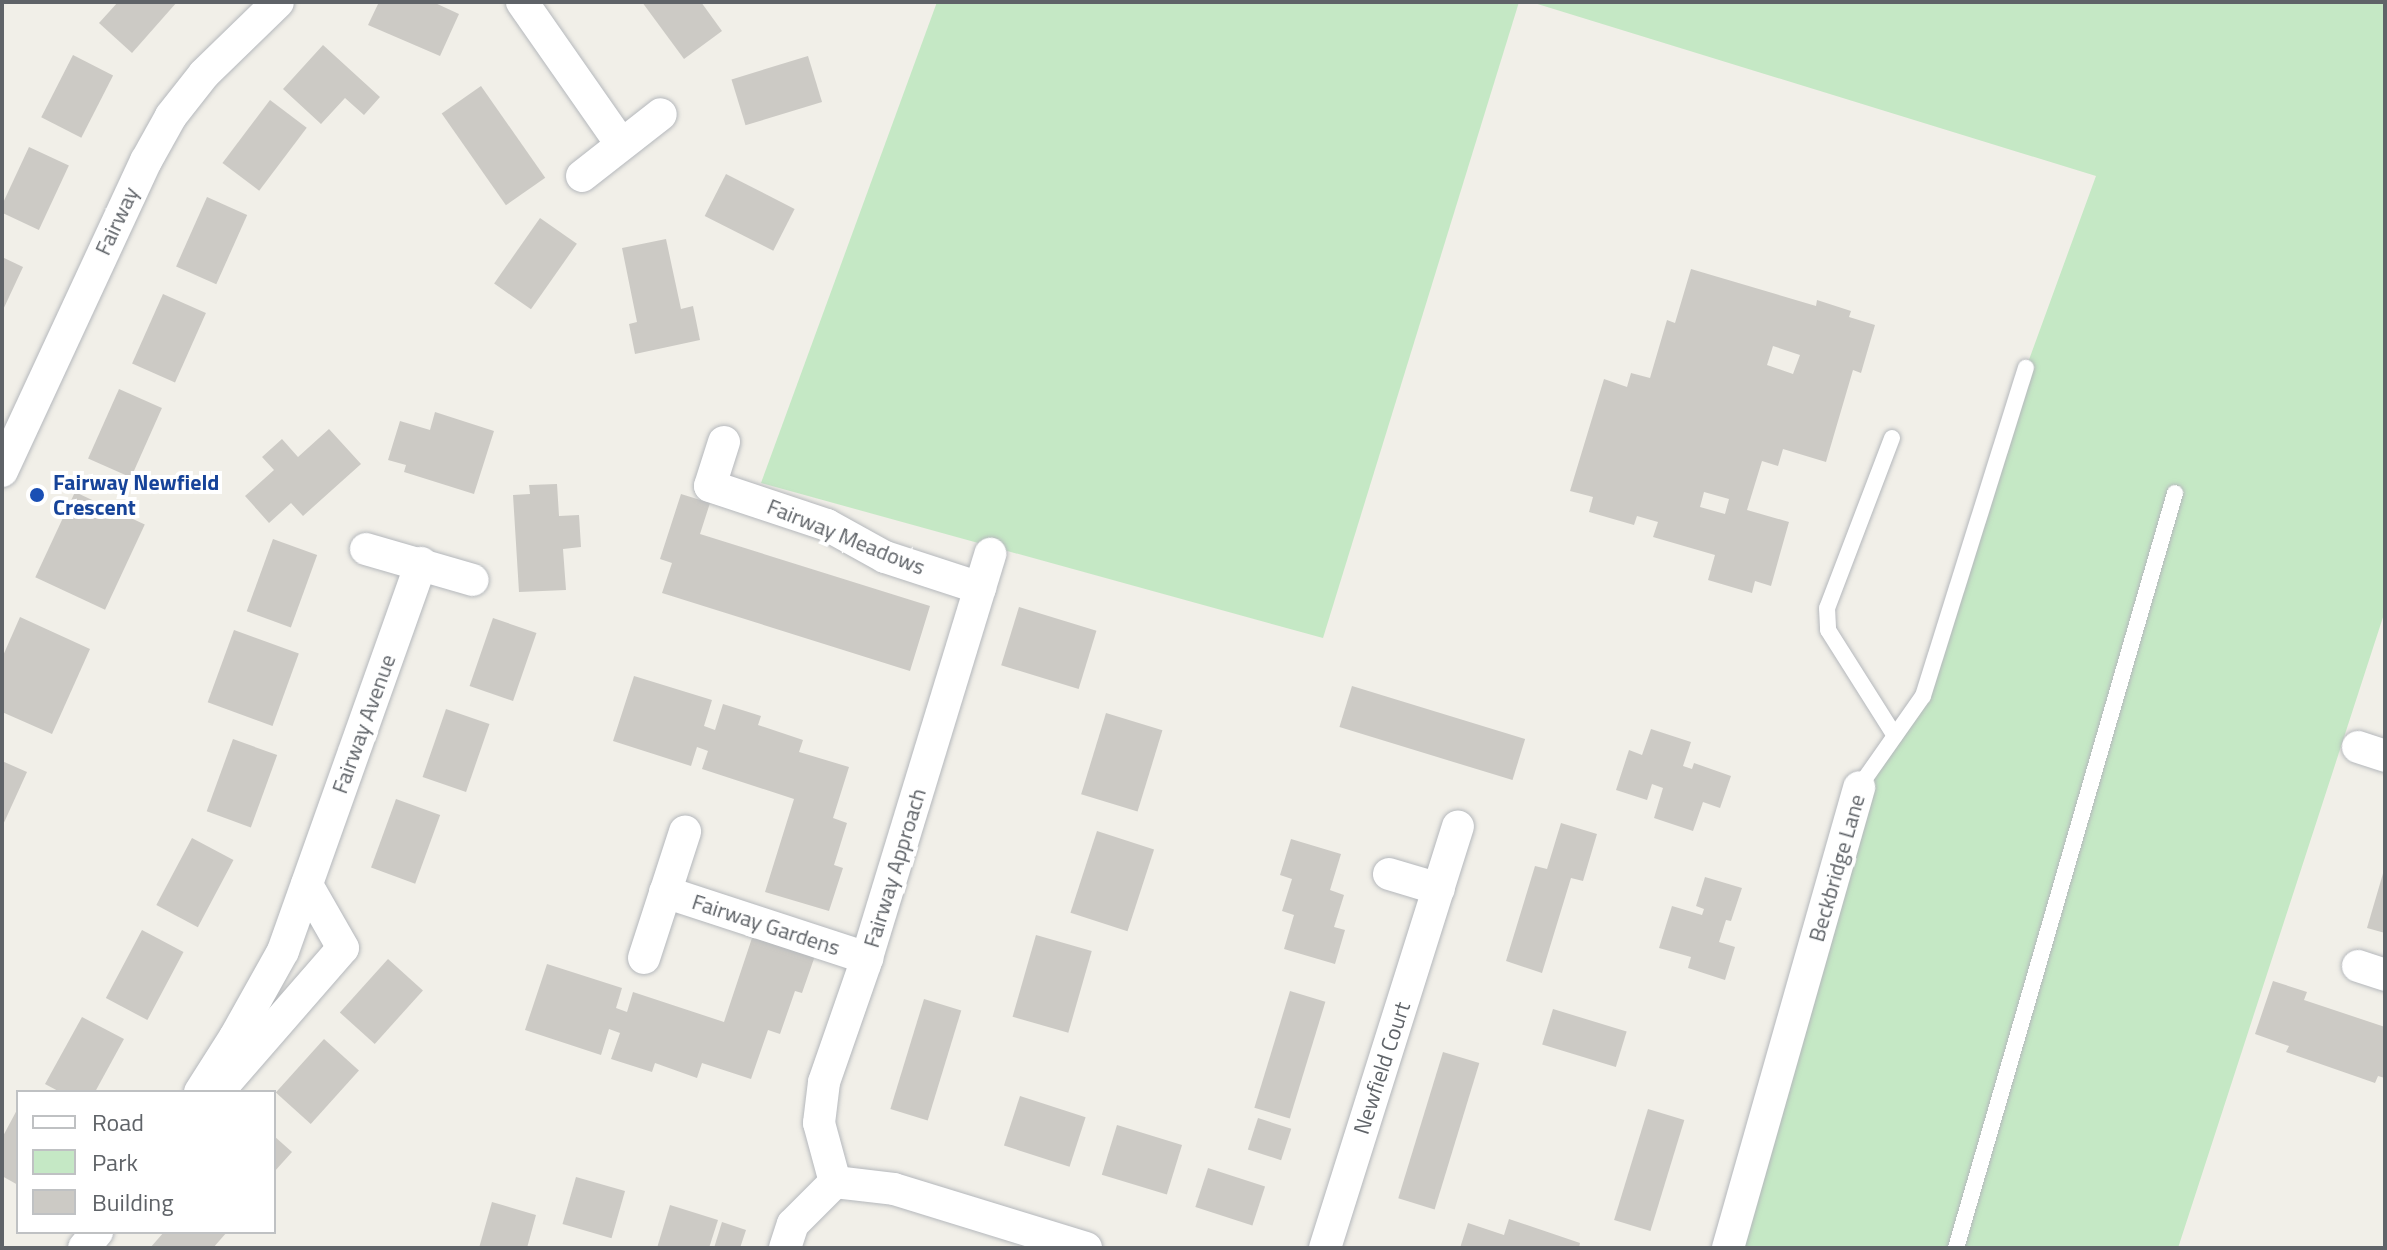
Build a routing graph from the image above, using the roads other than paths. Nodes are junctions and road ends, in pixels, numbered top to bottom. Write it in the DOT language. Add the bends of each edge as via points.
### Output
graph roads {
  1 [pos="278,2"];
  2 [pos="522,2"];
  3 [pos="661,114"];
  4 [pos="621,144"];
  5 [pos="582,176"];
  6 [pos="2026,368"];
  7 [pos="1892,438"];
  8 [pos="724,442"];
  9 [pos="2,471"];
  10 [pos="2175,493"];
  11 [pos="366,549"];
  12 [pos="990,554"];
  13 [pos="421,563"];
  14 [pos="473,580"];
  15 [pos="980,588"];
  16 [pos="1895,736"];
  17 [pos="1859,787"];
  18 [pos="1458,827"];
  19 [pos="685,832"];
  20 [pos="1389,874"];
  21 [pos="307,885"];
  22 [pos="1439,889"];
  23 [pos="665,892"];
  24 [pos="644,958"];
  25 [pos="867,958"];
  26 [pos="201,1090"];
  27 [pos="220,1090"];
  28 [pos="835,1182"];
  29 [pos="785,1248"];
  30 [pos="1086,1248"];
  31 [pos="1325,1248"];
  32 [pos="1728,1248"];
  33 [pos="1956,1248"];
  1 -- 9 [label="street, Fairway" via="204,74 171,116"];
  2 -- 4 [label="street"];
  3 -- 4 [label="street"];
  4 -- 5 [label="street"];
  6 -- 16 [label="lane, Beckbridge Lane" via="1923,696"];
  7 -- 16 [label="lane" via="1827,608 1828,630"];
  8 -- 15 [label="street, Fairway Meadows" via="710,486 827,525 885,557"];
  10 -- 33 [label="lane"];
  11 -- 13 [label="street"];
  12 -- 15 [label="street, Fairway Approach"];
  13 -- 14 [label="street"];
  13 -- 21 [label="street, Fairway Avenue"];
  15 -- 25 [label="street, Fairway Approach"];
  16 -- 17 [label="lane, Beckbridge Lane"];
  17 -- 32 [label="street, Beckbridge Lane"];
  18 -- 22 [label="street, Newfield Court"];
  19 -- 23 [label="street, Fairway Gardens"];
  20 -- 22 [label="street"];
  21 -- 26 [label="street, Fairway Avenue" via="283,951"];
  21 -- 27 [label="street" via="343,948"];
  22 -- 31 [label="street, Newfield Court"];
  23 -- 24 [label="street, Fairway Gardens"];
  23 -- 25 [label="street, Fairway Gardens"];
  25 -- 28 [label="street, Fairway Approach" via="824,1082 819,1123"];
  28 -- 29 [label="street" via="793,1224"];
  28 -- 30 [label="street" via="894,1189"];
}
